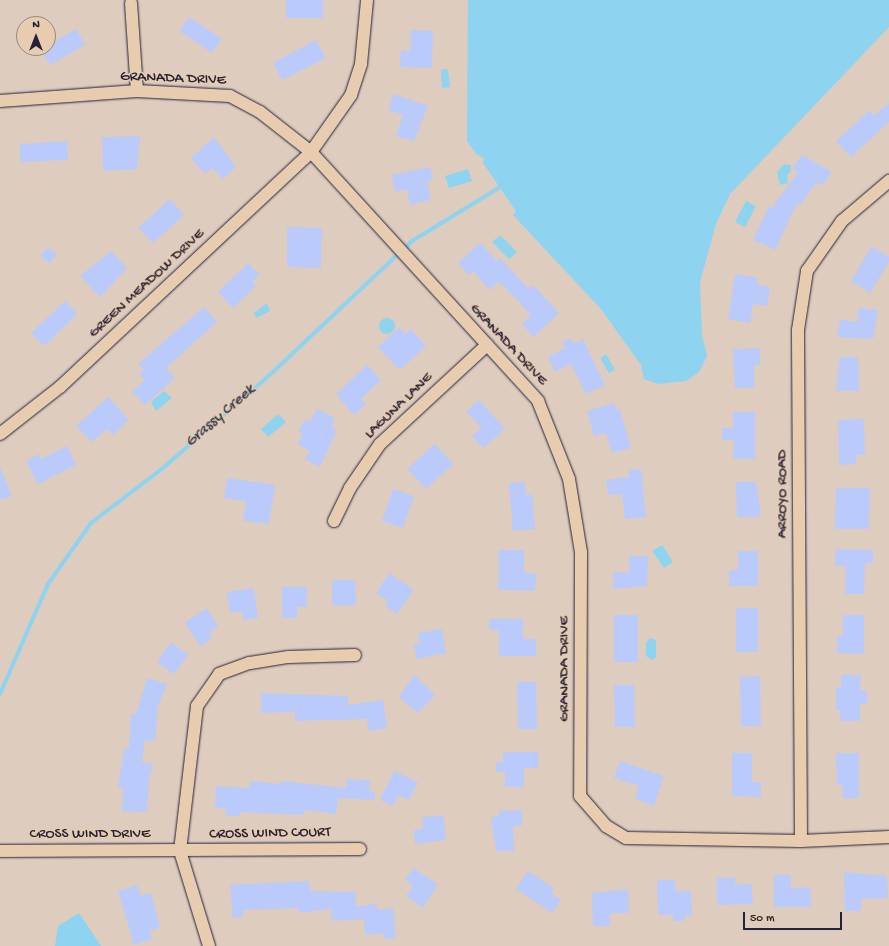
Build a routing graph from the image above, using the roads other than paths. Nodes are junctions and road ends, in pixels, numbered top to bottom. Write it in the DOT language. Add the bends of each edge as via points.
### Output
graph roads {
  1 [pos="367,0"];
  2 [pos="131,3"];
  3 [pos="137,91"];
  4 [pos="0,101"];
  5 [pos="310,152"];
  6 [pos="889,181"];
  7 [pos="487,345"];
  8 [pos="0,434"];
  9 [pos="334,521"];
  10 [pos="356,655"];
  11 [pos="889,837"];
  12 [pos="801,841"];
  13 [pos="360,849"];
  14 [pos="0,851"];
  15 [pos="180,851"];
  16 [pos="209,946"];
  1 -- 5 [label="street, GREEN MEADOW DRIVE" via="361,64 351,96"];
  2 -- 3 [label="street"];
  3 -- 4 [label="street, GRANADA DRIVE"];
  3 -- 5 [label="street, GRANADA DRIVE" via="230,96 260,112"];
  5 -- 7 [label="street, GRANADA DRIVE"];
  5 -- 8 [label="street, GREEN MEADOW DRIVE" via="60,387"];
  6 -- 12 [label="street, ARROYO ROAD" via="842,221 807,271 798,330"];
  7 -- 9 [label="street, LAGUNA LANE" via="380,444 350,488"];
  7 -- 12 [label="street, GRANADA DRIVE" via="538,401 569,479 581,552 580,796 606,826 626,838"];
  10 -- 15 [label="street" via="289,657 250,663 219,674 197,706"];
  11 -- 12 [label="street, GRANADA DRIVE"];
  13 -- 15 [label="street, CROSS WIND COURT"];
  14 -- 15 [label="street, CROSS WIND DRIVE"];
  15 -- 16 [label="street"];
}
